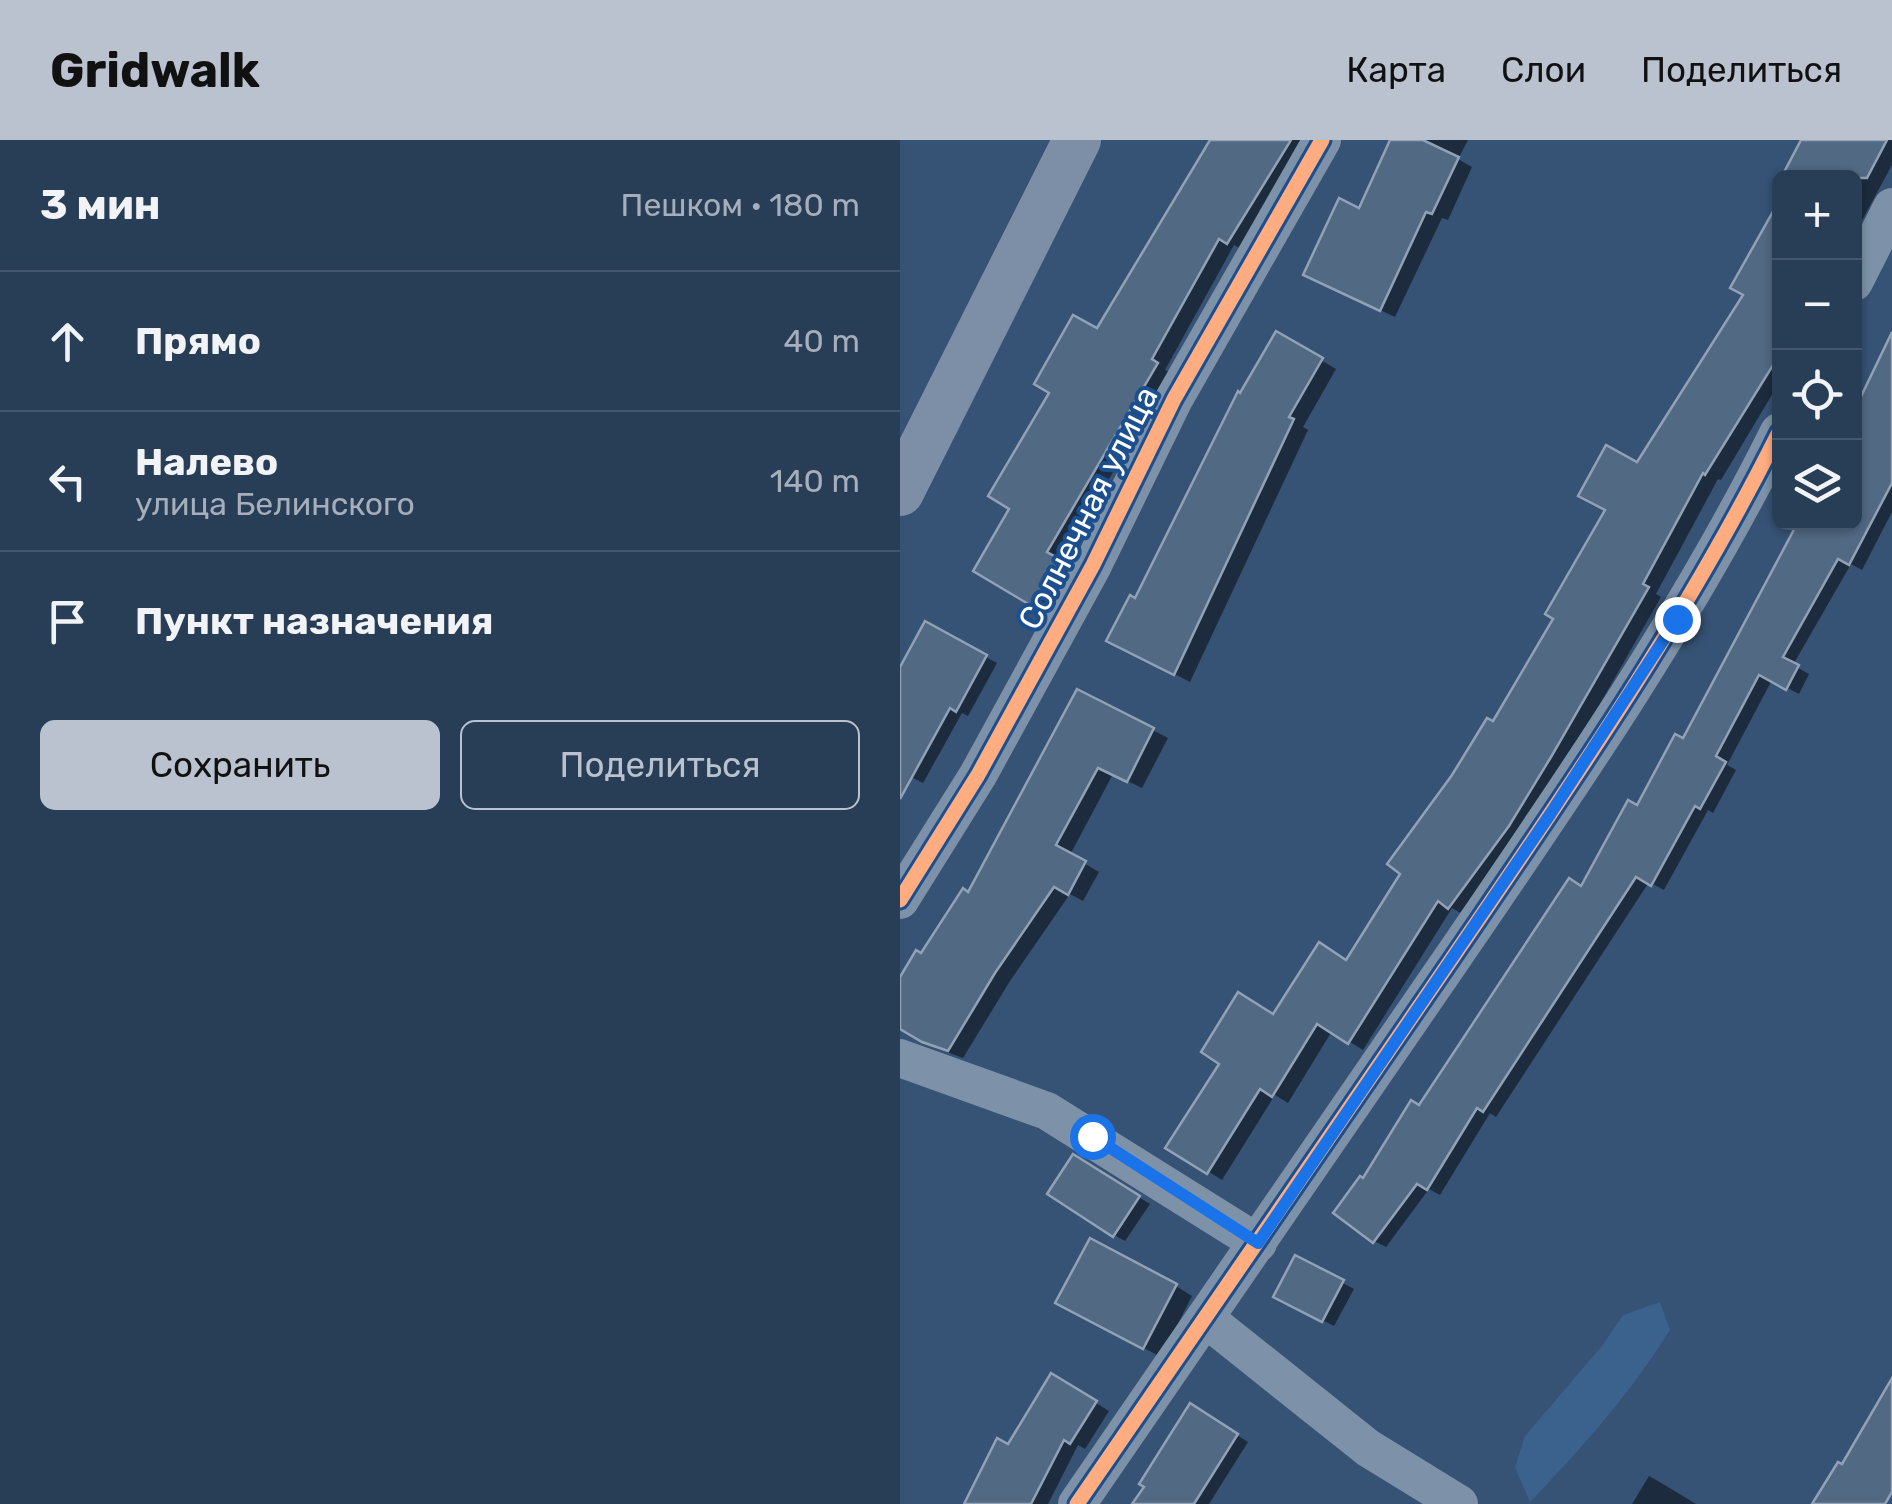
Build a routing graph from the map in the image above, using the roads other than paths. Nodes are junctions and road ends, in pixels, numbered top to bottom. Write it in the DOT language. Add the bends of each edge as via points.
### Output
graph roads {
  1 [pos="1077,140"];
  2 [pos="1322,140"];
  3 [pos="1892,207"];
  4 [pos="1862,266"];
  5 [pos="1776,440"];
  6 [pos="900,492"];
  7 [pos="900,900"];
  8 [pos="900,1058"];
  9 [pos="1258,1243"];
  10 [pos="1205,1318"];
  11 [pos="1078,1504"];
  12 [pos="1458,1504"];
  1 -- 6 [label="main road"];
  2 -- 7 [label="street, Солнечная улица" via="1174,400 987,757"];
  3 -- 4 [label="street"];
  5 -- 9 [label="street" via="1677,619"];
  8 -- 9 [label="street" via="1047,1111"];
  9 -- 10 [label="street"];
  10 -- 11 [label="street"];
  10 -- 12 [label="street" via="1368,1448"];
}
